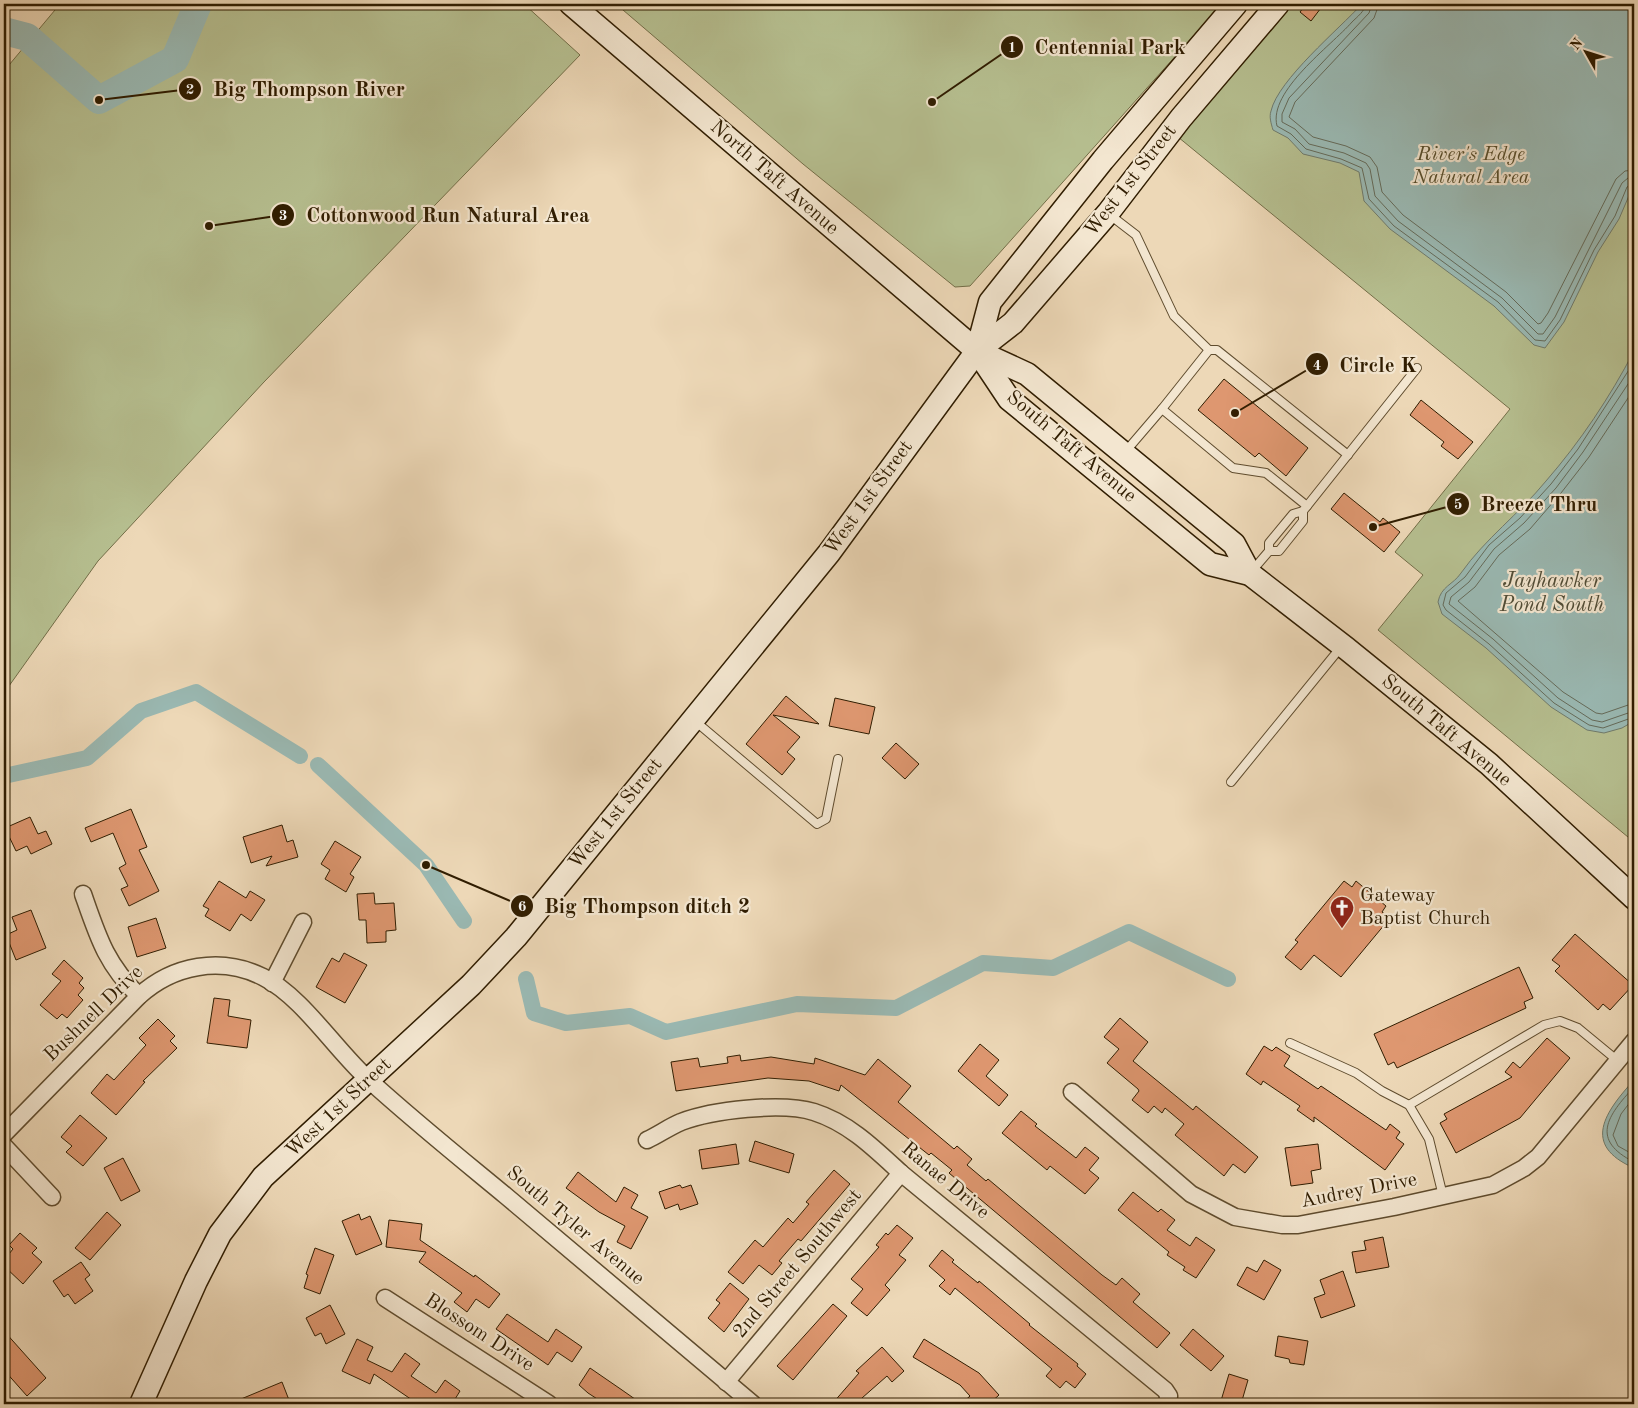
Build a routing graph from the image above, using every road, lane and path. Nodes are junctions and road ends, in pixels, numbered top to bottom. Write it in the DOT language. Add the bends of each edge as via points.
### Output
graph roads {
  1 [pos="572,4"];
  2 [pos="1236,4"];
  3 [pos="1278,4"];
  4 [pos="1108,213"];
  5 [pos="1209,350"];
  6 [pos="977,351"];
  7 [pos="1417,368"];
  8 [pos="1162,410"];
  9 [pos="1124,453"];
  10 [pos="1348,455"];
  11 [pos="1305,509"];
  12 [pos="1269,551"];
  13 [pos="1250,574"];
  14 [pos="1342,646"];
  15 [pos="693,719"];
  16 [pos="838,759"];
  17 [pos="1230,782"];
  18 [pos="83,894"];
  19 [pos="1634,898"];
  20 [pos="303,922"];
  21 [pos="272,983"];
  22 [pos="140,996"];
  23 [pos="1634,1041"];
  24 [pos="1290,1043"];
  25 [pos="1618,1060"];
  26 [pos="369,1081"];
  27 [pos="1072,1092"];
  28 [pos="1409,1105"];
  29 [pos="4,1134"];
  30 [pos="647,1140"];
  31 [pos="4,1146"];
  32 [pos="901,1173"];
  33 [pos="1444,1196"];
  34 [pos="52,1198"];
  35 [pos="385,1298"];
  36 [pos="726,1382"];
  37 [pos="141,1404"];
  38 [pos="549,1404"];
  39 [pos="752,1404"];
  40 [pos="1166,1404"];
  1 -- 6 [label="main road, North Taft Avenue"];
  2 -- 6 [label="main road, West 1st Street" via="1103,160 990,302"];
  3 -- 4 [label="main road, West 1st Street" via="1181,118"];
  4 -- 5 [label="lane" via="1136,235 1174,316"];
  4 -- 6 [label="main road, West 1st Street" via="1013,323"];
  5 -- 8 [label="lane"];
  5 -- 10 [label="lane" via="1217,350"];
  6 -- 9 [label="main road, South Taft Avenue" via="1027,374"];
  6 -- 13 [label="main road, South Taft Avenue" via="1009,399 1210,564"];
  6 -- 15 [label="main road, West 1st Street" via="829,553"];
  7 -- 10 [label="lane"];
  8 -- 9 [label="lane"];
  8 -- 11 [label="lane" via="1233,468 1266,473"];
  9 -- 13 [label="main road, South Taft Avenue" via="1234,544"];
  10 -- 11 [label="lane"];
  11 -- 12 [label="lane" via="1293,514 1269,543"];
  11 -- 12 [label="lane" via="1303,520 1278,551"];
  12 -- 13 [label="lane"];
  13 -- 14 [label="main road, South Taft Avenue"];
  14 -- 17 [label="lane"];
  14 -- 19 [label="main road, South Taft Avenue" via="1489,764"];
  15 -- 16 [label="lane" via="817,824 826,819"];
  15 -- 26 [label="main road, West 1st Street" via="516,937 471,985"];
  18 -- 22 [label="street" via="110,963"];
  20 -- 21 [label="street"];
  21 -- 22 [label="street, Bushnell Drive" via="230,966 203,966 163,977"];
  21 -- 26 [label="street, Bushnell Drive" via="294,1000"];
  22 -- 29 [label="street, Bushnell Drive"];
  23 -- 25 [label="street, Audrey Drive"];
  24 -- 28 [label="lane" via="1356,1073"];
  25 -- 28 [label="lane" via="1578,1028 1560,1021 1544,1025"];
  25 -- 33 [label="street, Audrey Drive" via="1538,1157 1524,1168 1493,1185"];
  26 -- 36 [label="street, South Tyler Avenue"];
  26 -- 37 [label="main road, West 1st Street" via="263,1177 220,1234"];
  27 -- 33 [label="street, Audrey Drive" via="1191,1194 1235,1217 1298,1225"];
  28 -- 33 [label="lane" via="1428,1139"];
  30 -- 32 [label="street, Ranae Drive" via="681,1122 732,1111 797,1108 814,1112 861,1137"];
  31 -- 34 [label="street"];
  32 -- 36 [label="street, 2nd Street Southwest"];
  32 -- 40 [label="street, Ranae Drive" via="1165,1390 1169,1396"];
  35 -- 38 [label="street, Blossom Drive"];
  36 -- 39 [label="street, South Tyler Avenue"];
}
